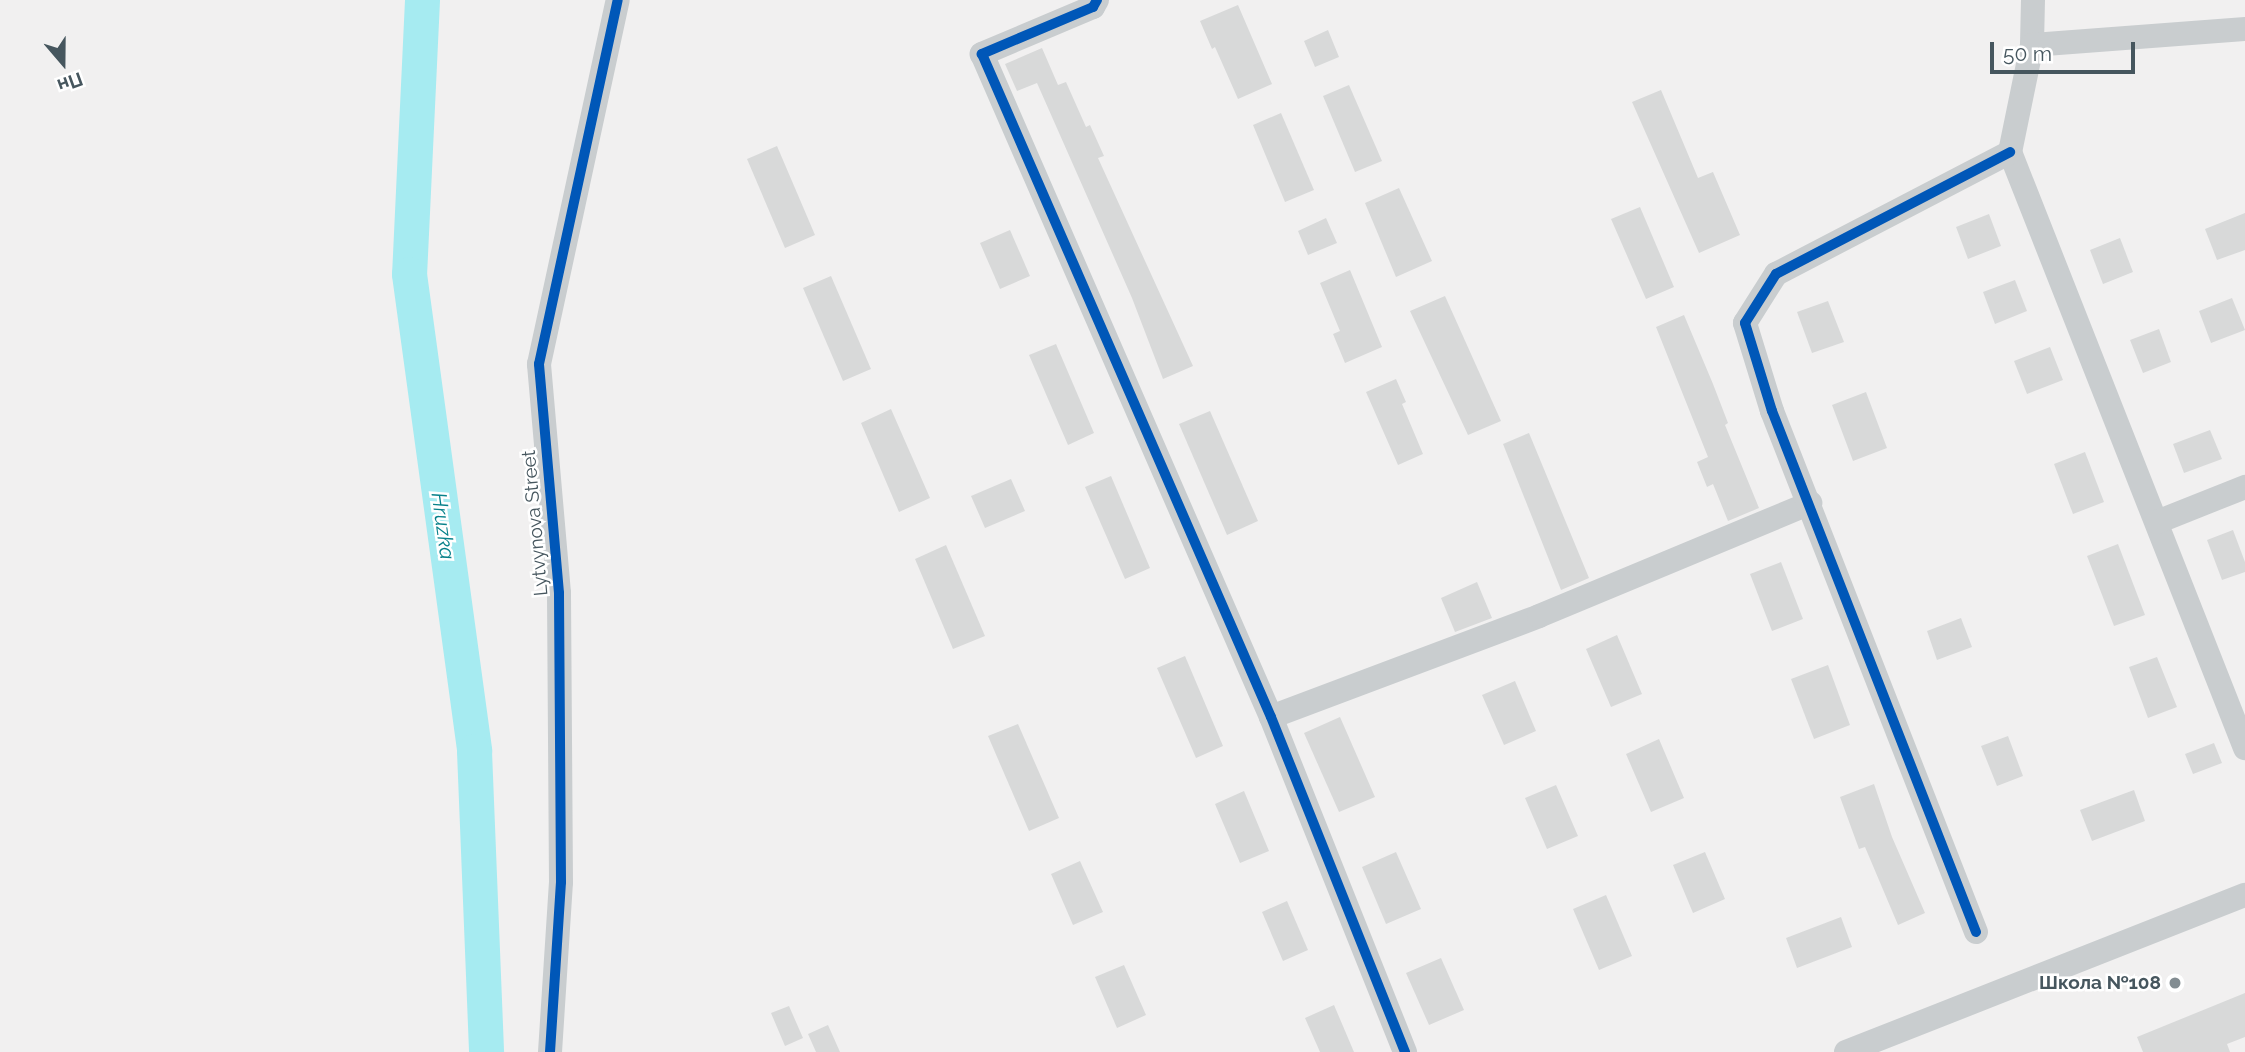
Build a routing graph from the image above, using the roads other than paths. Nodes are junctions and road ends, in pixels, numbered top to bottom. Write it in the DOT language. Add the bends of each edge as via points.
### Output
graph roads {
  1 [pos="618,0"];
  2 [pos="1097,0"];
  3 [pos="2033,0"];
  4 [pos="2245,29"];
  5 [pos="2032,45"];
  6 [pos="2010,152"];
  7 [pos="2245,487"];
  8 [pos="1810,503"];
  9 [pos="2157,522"];
  10 [pos="1270,717"];
  11 [pos="2245,748"];
  12 [pos="2245,895"];
  13 [pos="1976,932"];
  14 [pos="1856,1050"];
  15 [pos="550,1052"];
  16 [pos="1405,1052"];
  1 -- 15 [label="street, Lytvynova Street" via="538,364 559,593 561,882"];
  2 -- 10 [label="street" via="1093,7 982,54"];
  3 -- 5 [label="street"];
  4 -- 5 [label="street"];
  5 -- 6 [label="street"];
  6 -- 8 [label="street" via="1776,274 1745,323 1772,411"];
  6 -- 9 [label="street"];
  7 -- 9 [label="street"];
  8 -- 10 [label="street" via="1539,616"];
  8 -- 13 [label="street"];
  9 -- 11 [label="street"];
  10 -- 16 [label="street"];
  12 -- 14 [label="street"];
}
